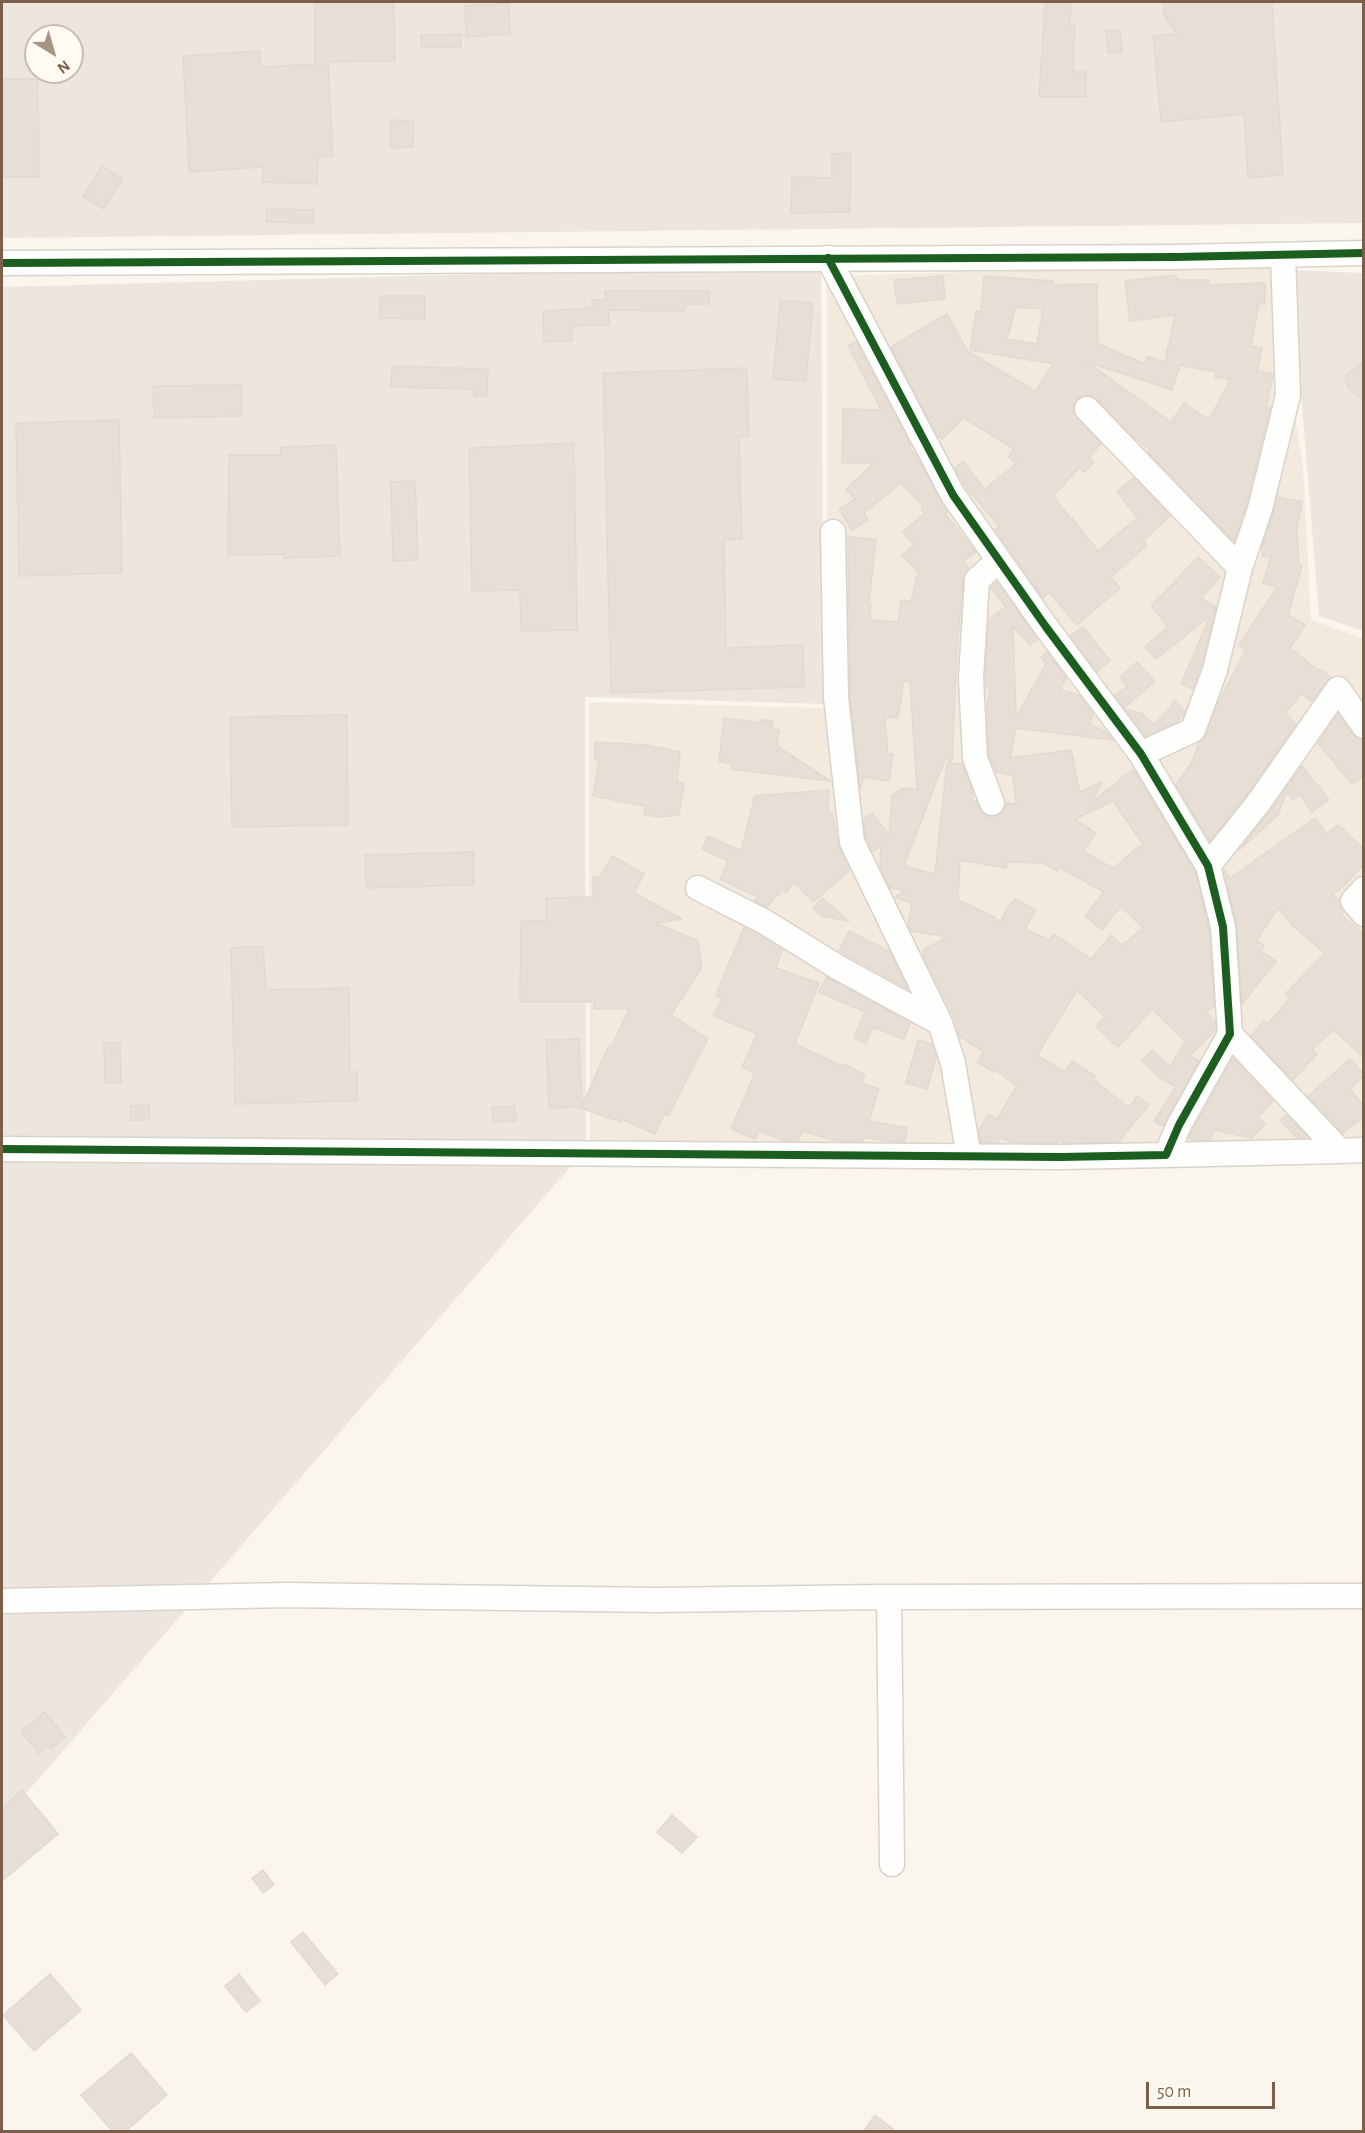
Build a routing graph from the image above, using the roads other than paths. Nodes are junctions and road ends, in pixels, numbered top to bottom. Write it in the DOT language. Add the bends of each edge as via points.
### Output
graph roads {
  1 [pos="1364,253"];
  2 [pos="1283,255"];
  3 [pos="828,258"];
  4 [pos="2,263"];
  5 [pos="1087,409"];
  6 [pos="833,532"];
  7 [pos="999,560"];
  8 [pos="1240,568"];
  9 [pos="1364,726"];
  10 [pos="1141,754"];
  11 [pos="992,803"];
  12 [pos="1208,866"];
  13 [pos="698,888"];
  14 [pos="1364,889"];
  15 [pos="1364,914"];
  16 [pos="940,1023"];
  17 [pos="1230,1034"];
  18 [pos="2,1149"];
  19 [pos="1352,1150"];
  20 [pos="1166,1155"];
  21 [pos="969,1157"];
  22 [pos="1364,1596"];
  23 [pos="889,1597"];
  24 [pos="2,1601"];
  25 [pos="892,1864"];
  1 -- 2 [label="street"];
  2 -- 3 [label="street"];
  2 -- 8 [label="street" via="1288,395 1260,509"];
  3 -- 4 [label="street"];
  3 -- 7 [label="street" via="953,495"];
  5 -- 8 [label="street"];
  6 -- 16 [label="street" via="836,697 852,842"];
  7 -- 10 [label="street"];
  7 -- 11 [label="street" via="977,580 971,678 975,758"];
  8 -- 10 [label="street" via="1215,670 1193,730"];
  9 -- 12 [label="street" via="1338,689 1259,802"];
  10 -- 12 [label="street"];
  12 -- 17 [label="street" via="1223,927"];
  13 -- 16 [label="street"];
  14 -- 15 [label="street" via="1353,901"];
  16 -- 21 [label="street" via="953,1063"];
  17 -- 19 [label="street"];
  17 -- 20 [label="street"];
  18 -- 21 [label="street"];
  19 -- 20 [label="street"];
  20 -- 21 [label="street"];
  22 -- 23 [label="street"];
  23 -- 24 [label="street" via="657,1600 286,1595"];
  23 -- 25 [label="street"];
}
